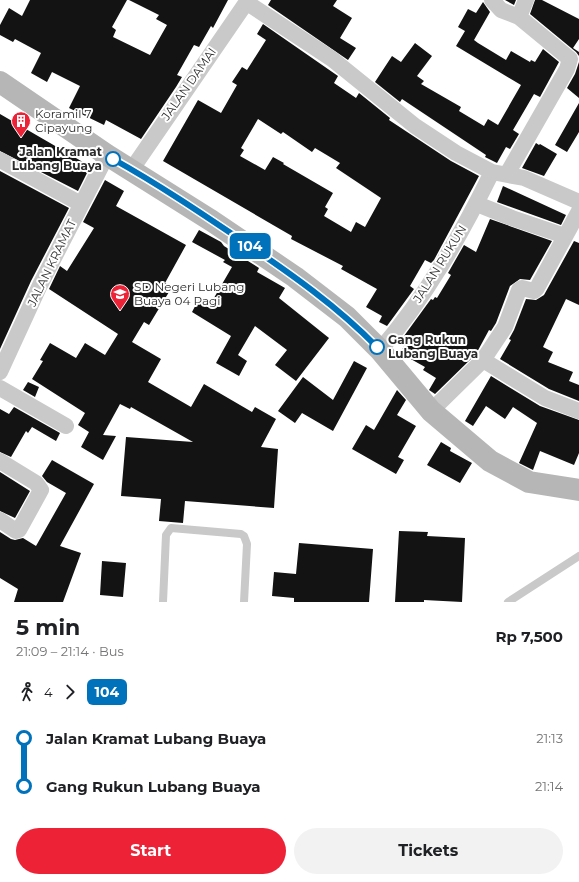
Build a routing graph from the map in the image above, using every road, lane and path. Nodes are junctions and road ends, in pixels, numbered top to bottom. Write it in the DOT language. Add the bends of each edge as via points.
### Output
graph roads {
  1 [pos="492,0"];
  2 [pos="526,0"];
  3 [pos="247,1"];
  4 [pos="519,17"];
  5 [pos="0,82"];
  6 [pos="107,155"];
  7 [pos="0,160"];
  8 [pos="132,169"];
  9 [pos="500,173"];
  10 [pos="579,202"];
  11 [pos="81,204"];
  12 [pos="477,204"];
  13 [pos="579,211"];
  14 [pos="565,236"];
  15 [pos="380,350"];
  16 [pos="483,360"];
  17 [pos="1,368"];
  18 [pos="0,388"];
  19 [pos="431,411"];
  20 [pos="579,411"];
  21 [pos="66,426"];
  22 [pos="0,461"];
  23 [pos="579,490"];
  24 [pos="0,520"];
  25 [pos="579,556"];
  26 [pos="163,602"];
  27 [pos="244,602"];
  28 [pos="508,602"];
  1 -- 4 [label="street, JALAN RUKUN" via="501,10"];
  2 -- 4 [label="street"];
  3 -- 8 [label="street, JALAN DAMAI"];
  3 -- 9 [label="street" via="332,59 415,126 456,153"];
  4 -- 9 [label="street, JALAN RUKUN" via="569,56 570,63"];
  5 -- 6 [label="main road"];
  6 -- 8 [label="main road"];
  6 -- 11 [label="street, JALAN KRAMAT"];
  7 -- 11 [label="street"];
  8 -- 15 [label="main road" via="295,277 347,317"];
  9 -- 10 [label="street" via="528,179"];
  9 -- 12 [label="street, JALAN RUKUN"];
  11 -- 17 [label="street, JALAN KRAMAT"];
  12 -- 14 [label="street"];
  12 -- 15 [label="street, JALAN RUKUN" via="435,276"];
  13 -- 14 [label="street"];
  14 -- 16 [label="street" via="537,288 534,291 522,288 519,290 505,326"];
  15 -- 19 [label="main road"];
  16 -- 19 [label="street"];
  16 -- 20 [label="street" via="545,398"];
  18 -- 21 [label="street"];
  19 -- 23 [label="main road" via="490,461 528,482"];
  22 -- 24 [label="street" via="36,483 41,490 19,530 16,531"];
  25 -- 28 [label="lane"];
  26 -- 27 [label="lane" via="166,535 171,528 244,536 247,544"];
}
